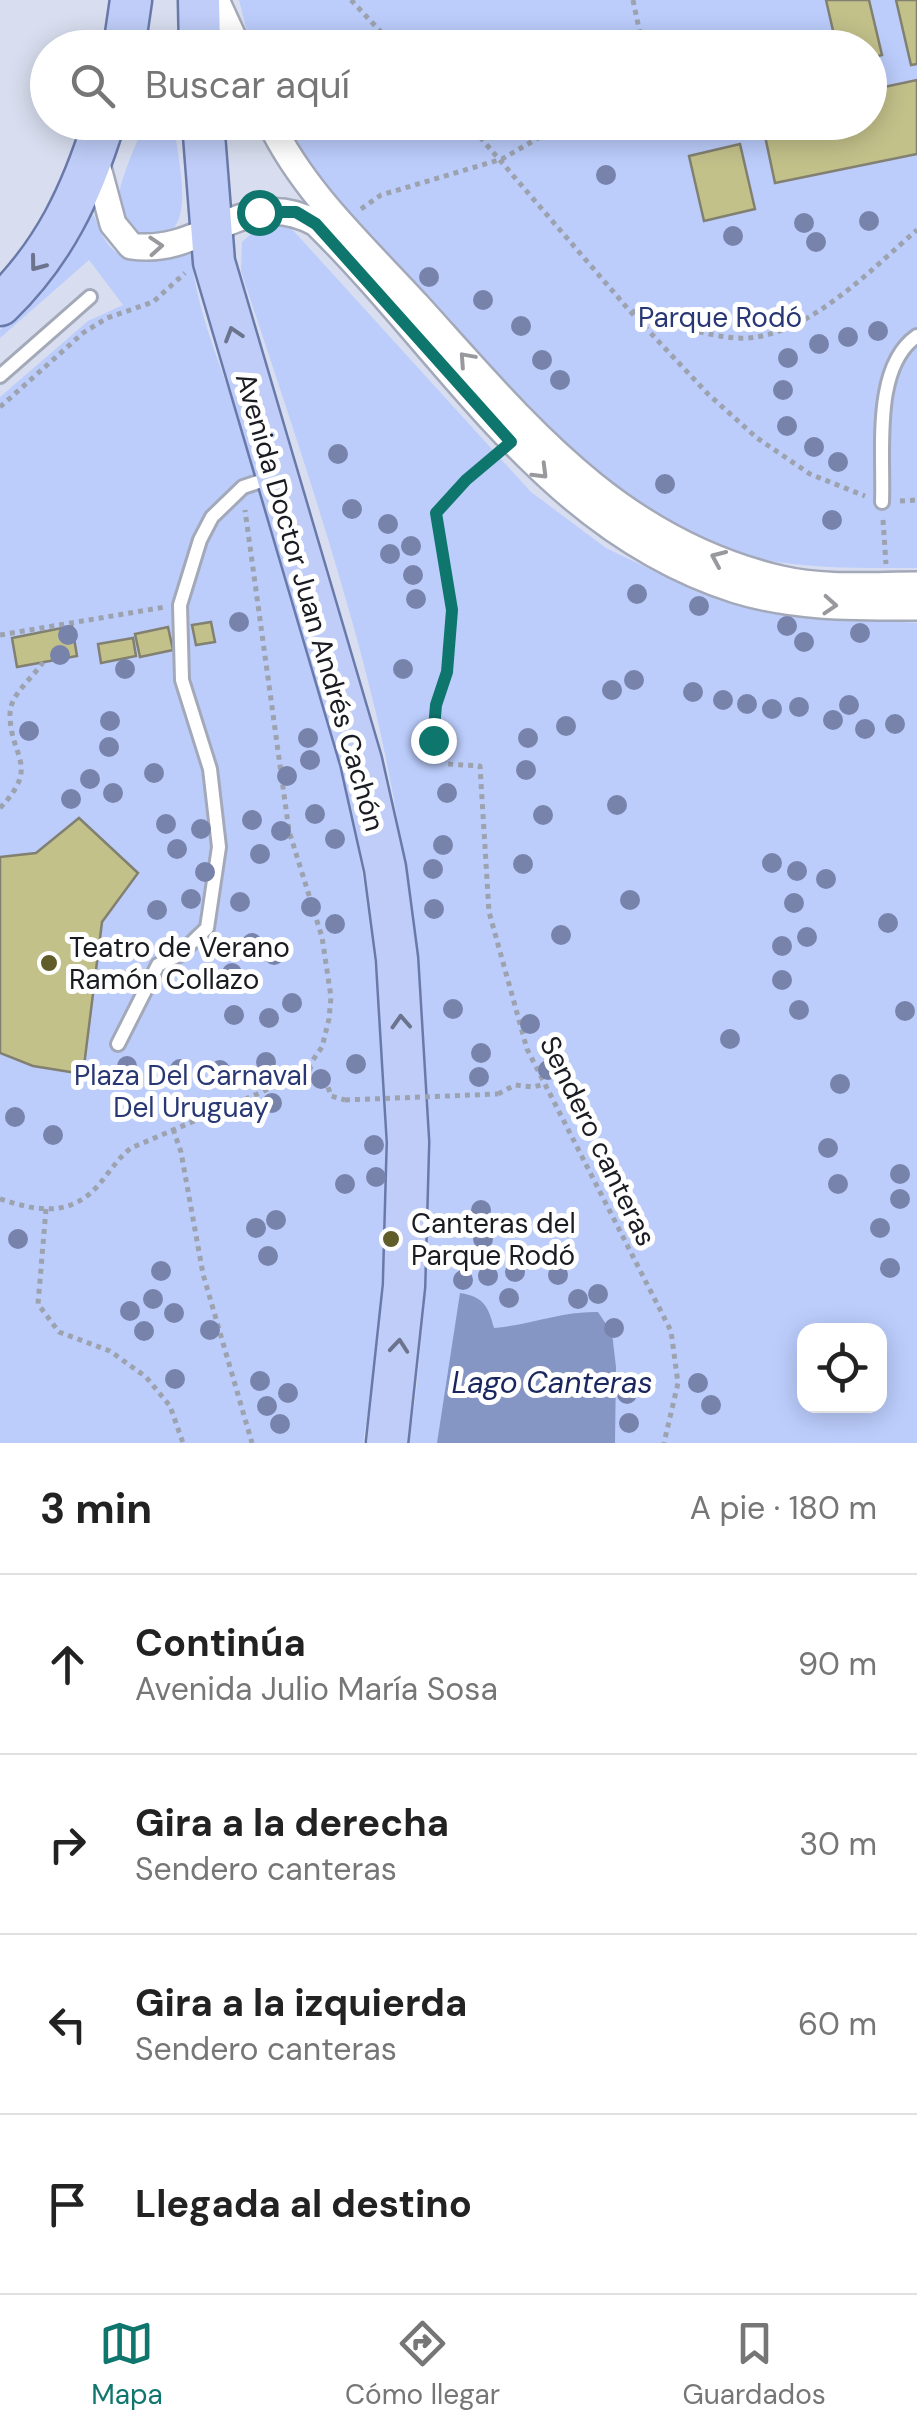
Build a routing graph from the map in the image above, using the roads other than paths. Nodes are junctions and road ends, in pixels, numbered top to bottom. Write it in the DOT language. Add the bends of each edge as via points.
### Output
graph roads {
  1 [pos="131,0"];
  2 [pos="199,0"];
  3 [pos="216,0"];
  4 [pos="127,30"];
  5 [pos="200,30"];
  6 [pos="230,30"];
  7 [pos="98,140"];
  8 [pos="99,140"];
  9 [pos="204,140"];
  10 [pos="281,140"];
  11 [pos="212,246"];
  12 [pos="90,297"];
  13 [pos="0,305"];
  14 [pos="917,336"];
  15 [pos="0,376"];
  16 [pos="260,481"];
  17 [pos="882,502"];
  18 [pos="917,585"];
  19 [pos="917,607"];
  20 [pos="118,1044"];
  21 [pos="387,1443"];
  1 -- 4 [label="main road"];
  2 -- 5 [label="main road"];
  3 -- 6 [label="street"];
  7 -- 13 [label="main road, one-way" via="69,216 30,275"];
  8 -- 11 [label="street, one-way" via="113,224 131,246"];
  9 -- 11 [label="main road, Avenida Doctor Juan Andrés Cachón"];
  18 -- 10 [label="street, one-way" via="783,580 730,564 595,490 531,431 306,182"];
  16 -- 11 [label="main road, Avenida Doctor Juan Andrés Cachón, one-way"];
  11 -- 19 [label="street, one-way" via="246,215 296,212 316,224 511,442 586,512 629,539 710,580 785,602"];
  12 -- 15 [label="lane"];
  14 -- 17 [label="lane" via="902,347 886,380"];
  16 -- 20 [label="lane" via="212,517 180,604 182,680 210,769 219,848 207,928 158,965"];
  21 -- 16 [label="main road, Avenida Doctor Juan Andrés Cachón, one-way" via="404,1286 408,1142 398,959 361,761"];
}
